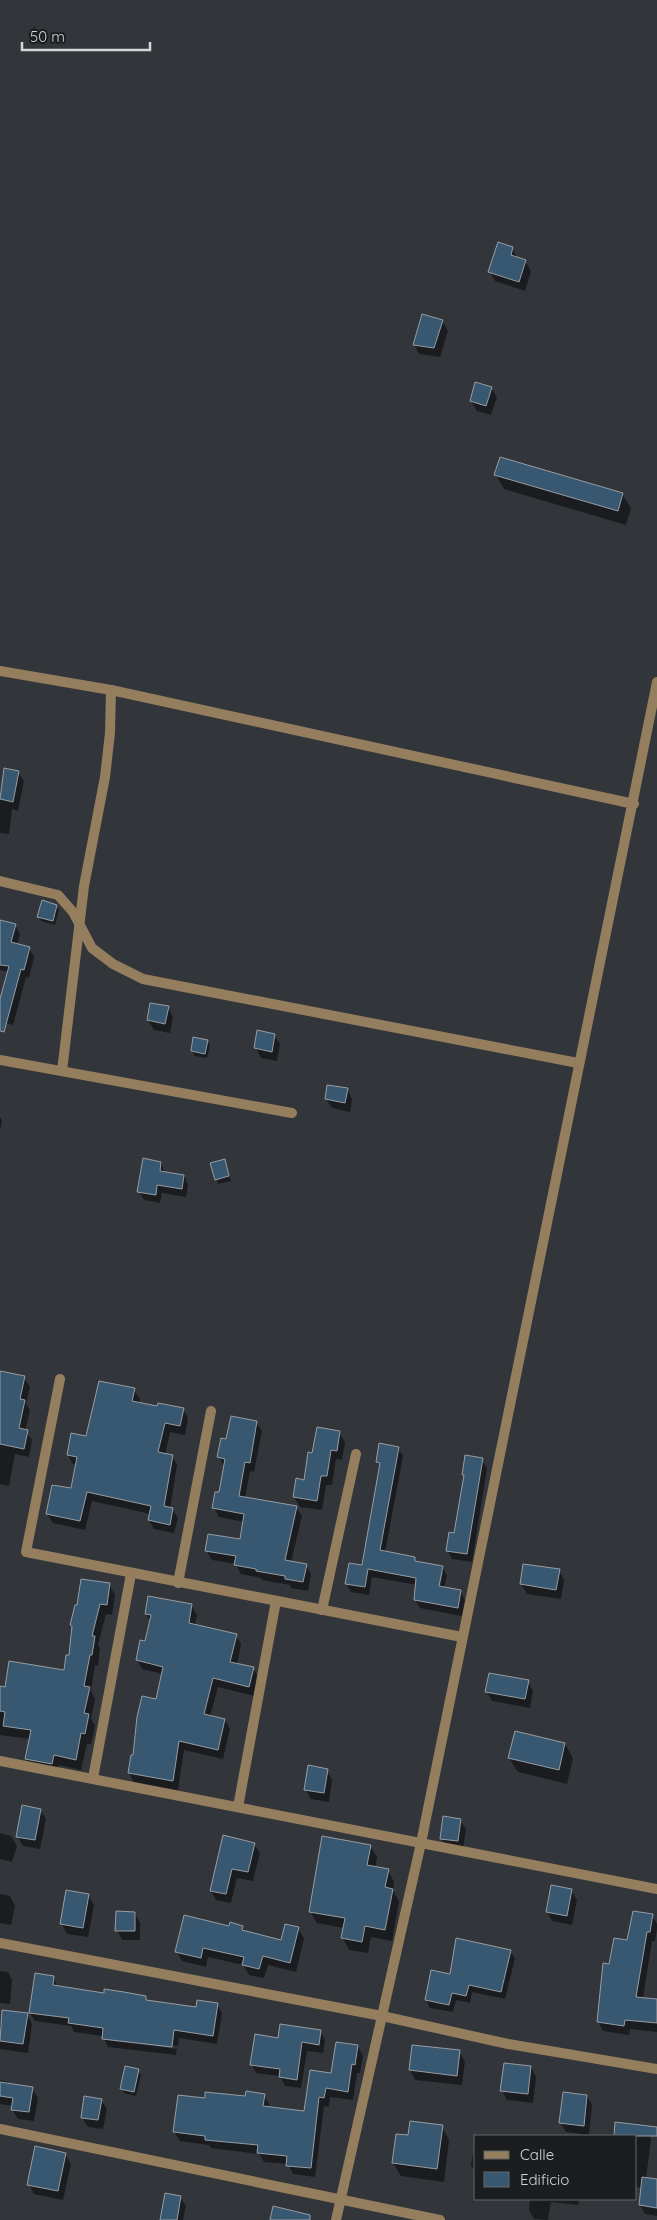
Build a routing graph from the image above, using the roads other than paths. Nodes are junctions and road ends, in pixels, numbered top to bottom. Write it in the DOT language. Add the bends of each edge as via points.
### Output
graph roads {
  1 [pos="0,672"];
  2 [pos="657,682"];
  3 [pos="111,690"];
  4 [pos="634,804"];
  5 [pos="0,881"];
  6 [pos="79,923"];
  7 [pos="0,1060"];
  8 [pos="578,1063"];
  9 [pos="62,1071"];
  10 [pos="292,1114"];
  11 [pos="60,1379"];
  12 [pos="211,1411"];
  13 [pos="356,1454"];
  14 [pos="131,1574"];
  15 [pos="178,1583"];
  16 [pos="276,1602"];
  17 [pos="322,1610"];
  18 [pos="462,1638"];
  19 [pos="0,1761"];
  20 [pos="93,1778"];
  21 [pos="238,1807"];
  22 [pos="421,1843"];
  23 [pos="657,1889"];
  24 [pos="0,1943"];
  25 [pos="382,2016"];
  26 [pos="657,2070"];
  27 [pos="0,2129"];
  28 [pos="341,2199"];
  29 [pos="336,2220"];
  30 [pos="440,2220"];
  1 -- 3 [label="street"];
  2 -- 4 [label="street"];
  3 -- 4 [label="street"];
  3 -- 6 [label="street" via="106,777"];
  4 -- 8 [label="street"];
  5 -- 6 [label="street" via="58,895"];
  6 -- 8 [label="street" via="92,948 113,964 143,979"];
  6 -- 9 [label="street"];
  7 -- 9 [label="street"];
  8 -- 18 [label="street"];
  9 -- 10 [label="street"];
  11 -- 14 [label="street" via="26,1552"];
  12 -- 15 [label="street"];
  13 -- 17 [label="street"];
  14 -- 15 [label="street"];
  14 -- 20 [label="street"];
  15 -- 16 [label="street"];
  16 -- 17 [label="street"];
  16 -- 21 [label="street"];
  17 -- 18 [label="street"];
  18 -- 22 [label="street"];
  19 -- 20 [label="street"];
  20 -- 21 [label="street"];
  21 -- 22 [label="street"];
  22 -- 23 [label="street"];
  22 -- 25 [label="street"];
  24 -- 25 [label="street"];
  25 -- 26 [label="street" via="508,2044"];
  25 -- 28 [label="street"];
  27 -- 28 [label="street"];
  28 -- 29 [label="street"];
  28 -- 30 [label="street"];
}
